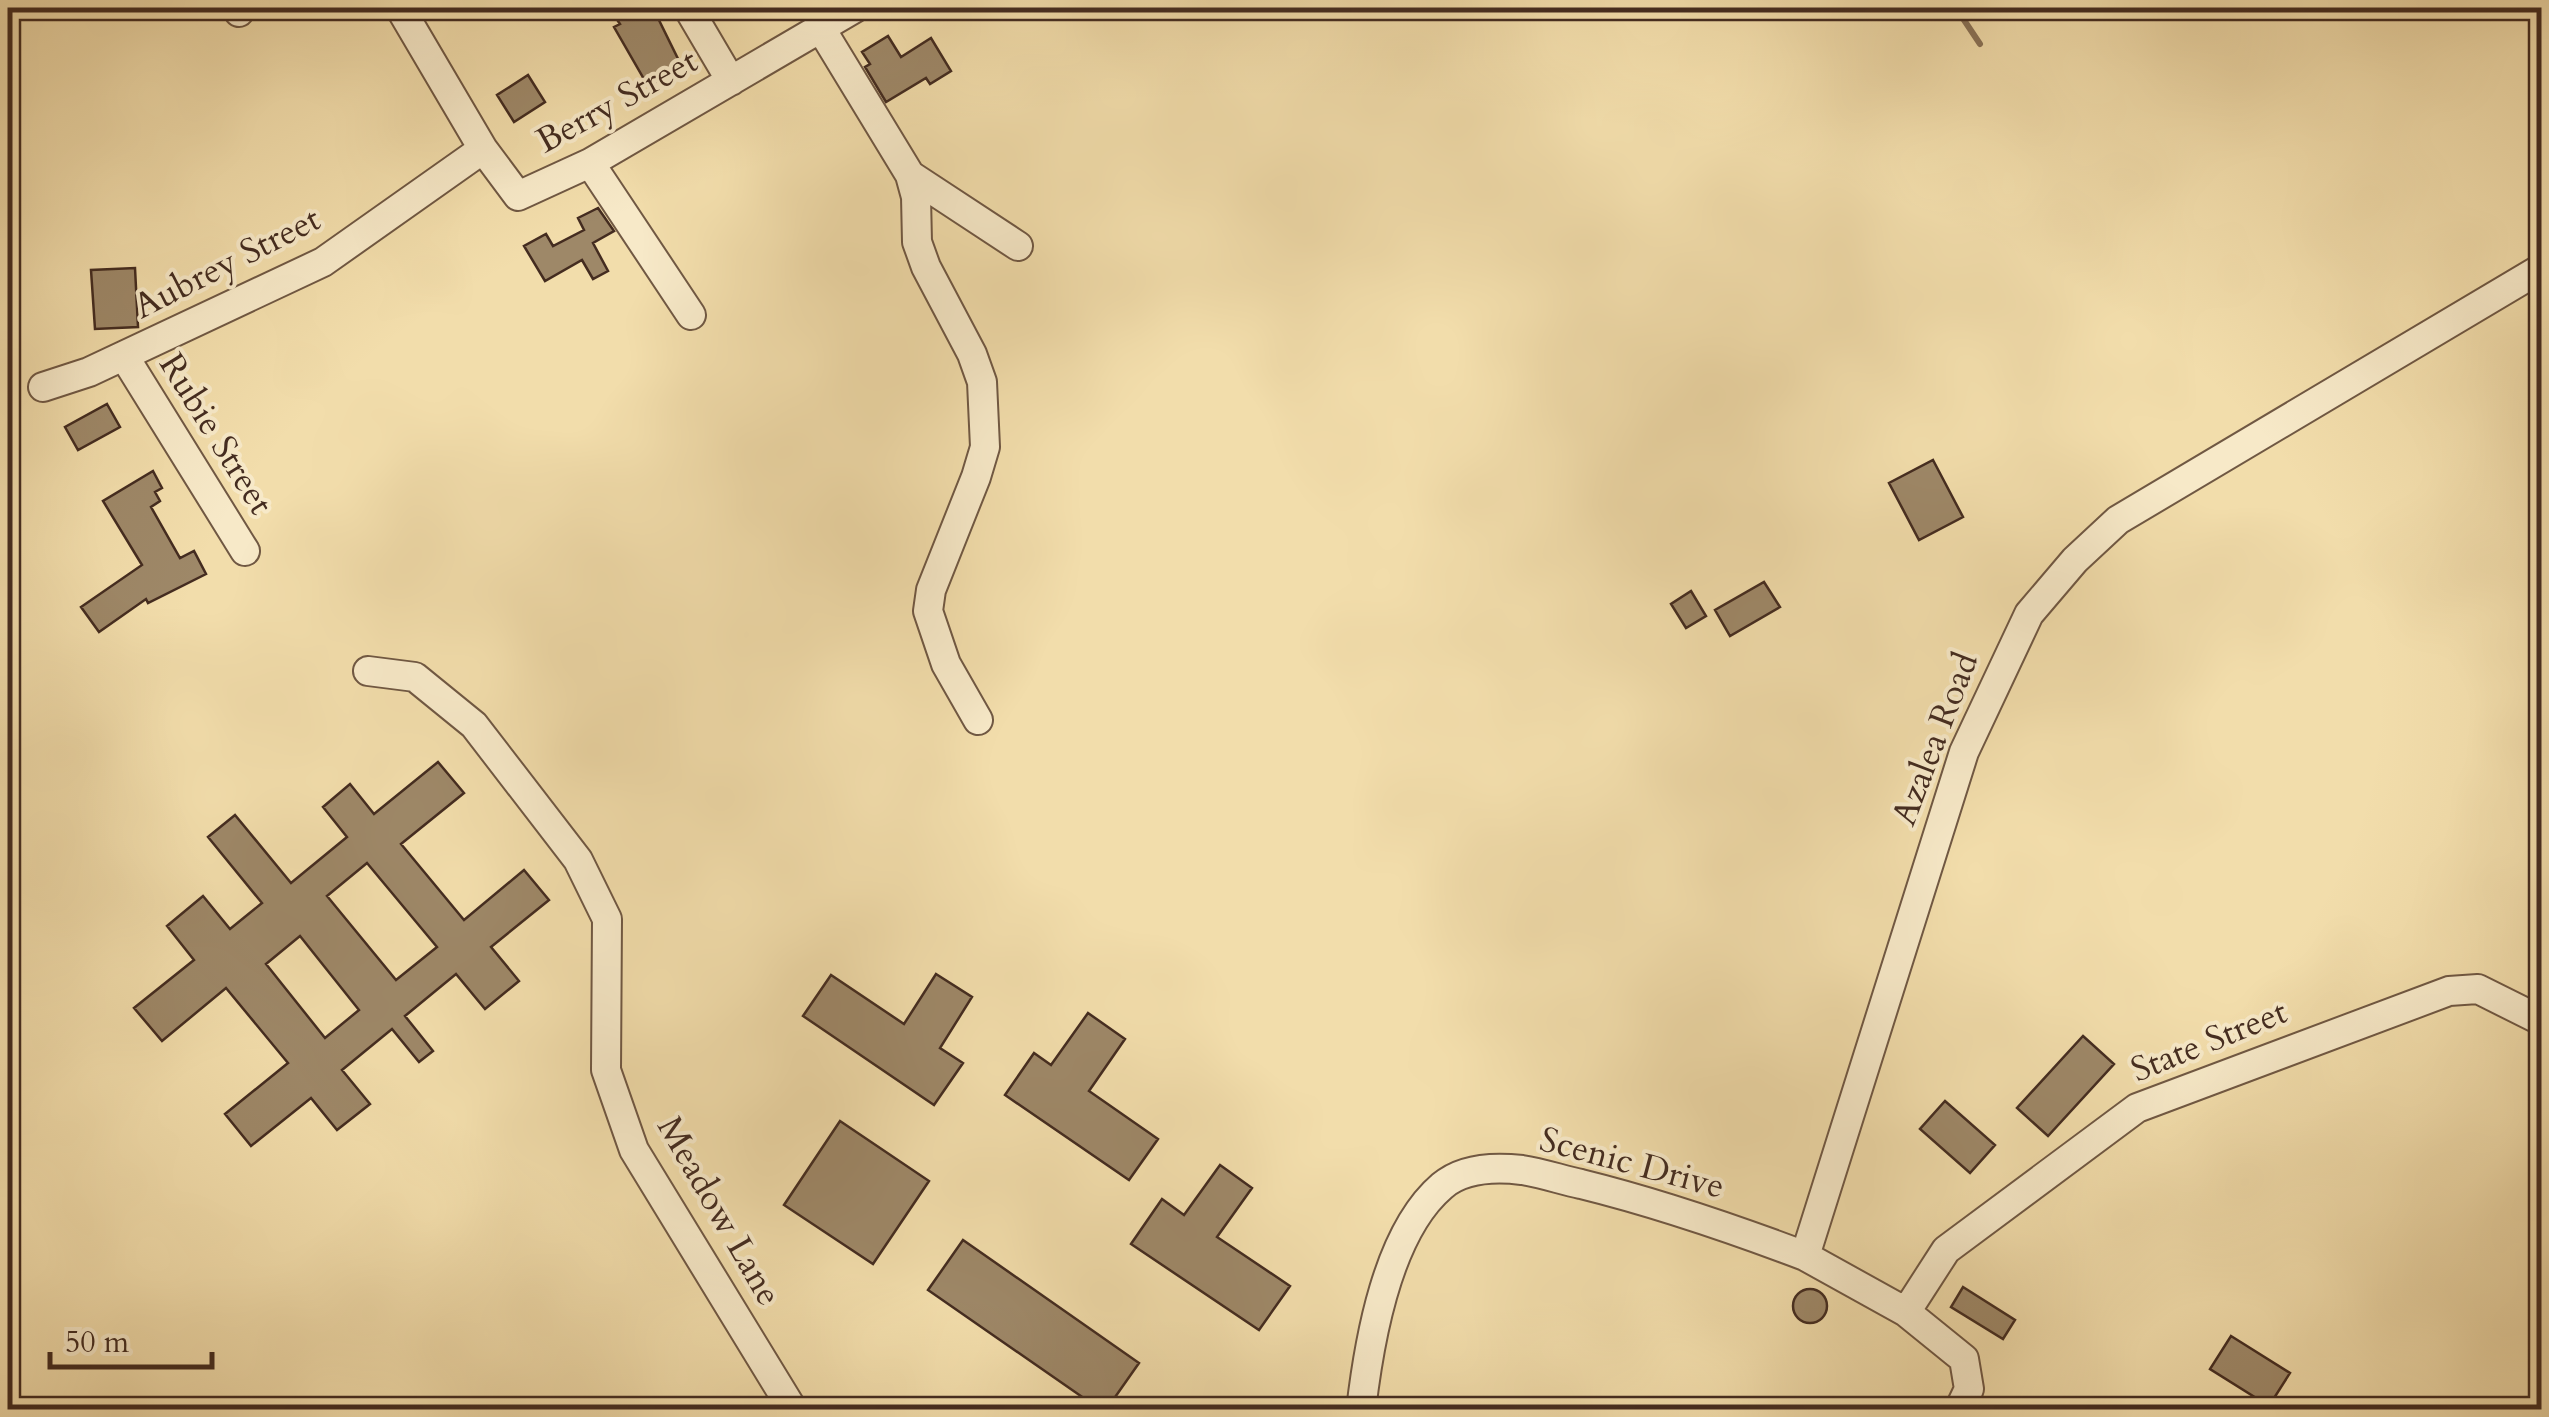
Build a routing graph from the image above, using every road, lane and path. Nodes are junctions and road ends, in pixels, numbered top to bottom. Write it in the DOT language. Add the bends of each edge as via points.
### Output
graph roads {
  1 [pos="400,8"];
  2 [pos="688,8"];
  3 [pos="855,8"];
  4 [pos="820,27"];
  5 [pos="731,81"];
  6 [pos="483,149"];
  7 [pos="590,162"];
  8 [pos="910,175"];
  9 [pos="1018,246"];
  10 [pos="2542,268"];
  11 [pos="691,315"];
  12 [pos="124,356"];
  13 [pos="43,387"];
  14 [pos="245,551"];
  15 [pos="368,670"];
  16 [pos="978,720"];
  17 [pos="2542,1021"];
  18 [pos="1805,1256"];
  19 [pos="1906,1312"];
  20 [pos="793,1410"];
  21 [pos="1360,1410"];
  22 [pos="1959,1410"];
  1 -- 6 [label="street"];
  2 -- 5 [label="street"];
  3 -- 4 [label="street, Berry Street"];
  4 -- 5 [label="street, Berry Street"];
  4 -- 8 [label="street"];
  5 -- 7 [label="street, Berry Street"];
  6 -- 7 [label="street, Berry Street" via="518,196"];
  6 -- 12 [label="street, Aubrey Street" via="323,262"];
  7 -- 11 [label="street"];
  8 -- 9 [label="street"];
  8 -- 16 [label="street" via="917,242 982,382 985,447 928,611 946,664"];
  10 -- 18 [label="street, Azalea Road" via="2118,520 2029,614 1964,752"];
  12 -- 13 [label="street, Aubrey Street"];
  12 -- 14 [label="street, Rubie Street"];
  15 -- 20 [label="street, Meadow Lane" via="414,677 474,725 578,860 606,920 606,1070 634,1150"];
  17 -- 19 [label="street, State Street" via="2478,989 2449,990 2137,1108 1946,1250"];
  18 -- 19 [label="street"];
  18 -- 21 [label="street, Scenic Drive" via="1615,1192 1520,1170 1470,1170 1442,1185 1403,1236 1366,1361"];
  19 -- 22 [label="street" via="1964,1359 1969,1389"];
}
